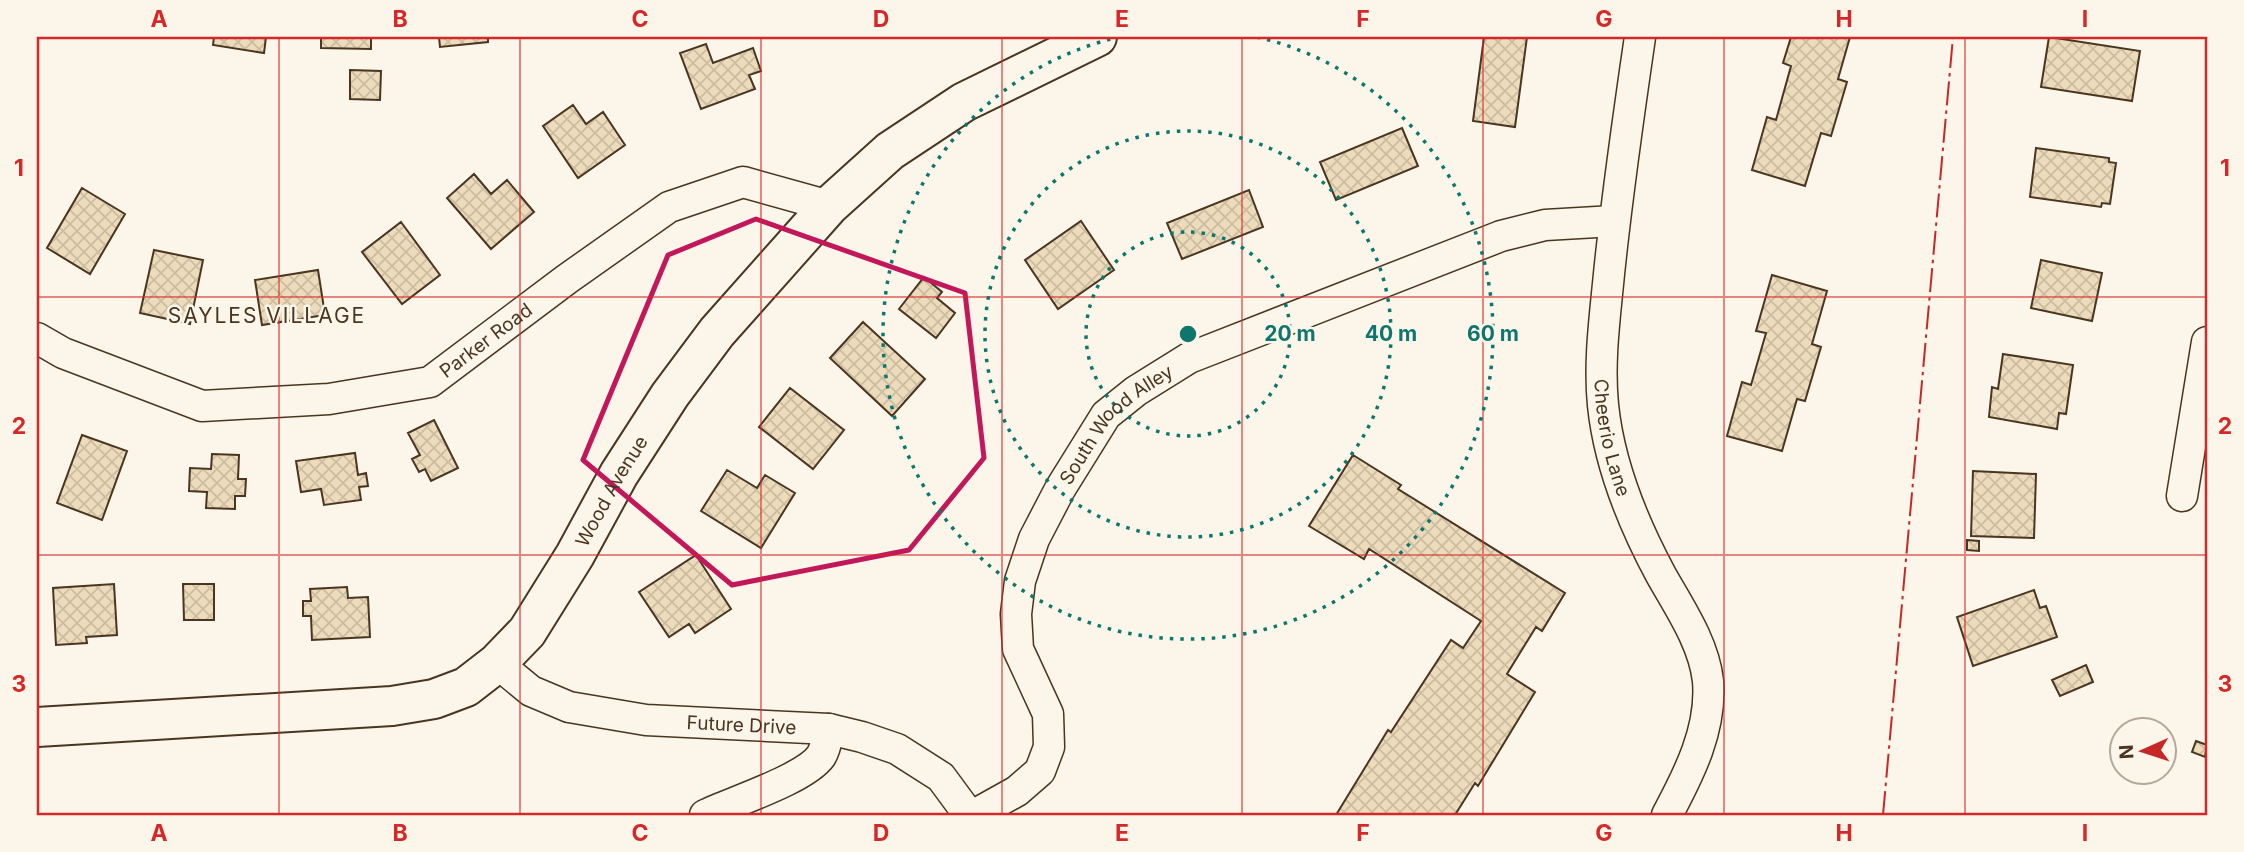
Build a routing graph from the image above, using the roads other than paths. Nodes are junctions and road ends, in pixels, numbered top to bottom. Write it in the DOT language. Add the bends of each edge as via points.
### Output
graph roads {
  1 [pos="1097,37"];
  2 [pos="1640,37"];
  3 [pos="829,206"];
  4 [pos="1614,221"];
  5 [pos="37,338"];
  6 [pos="2207,341"];
  7 [pos="2182,496"];
  8 [pos="497,663"];
  9 [pos="37,727"];
  10 [pos="829,729"];
  11 [pos="705,815"];
  12 [pos="971,815"];
  13 [pos="1667,815"];
  1 -- 3 [label="street, Wood Avenue" via="964,102 890,151"];
  2 -- 4 [label="street, Cheerio Lane"];
  3 -- 5 [label="street, Parker Road" via="743,182 669,207 430,382 329,399 202,406"];
  3 -- 8 [label="street, Wood Avenue" via="717,332 670,395 527,632"];
  4 -- 12 [label="street, South Wood Alley" via="1545,225 1501,236 1189,358 1106,415 1034,539 1020,581 1018,649 1048,714 1049,747 1040,771 1017,792"];
  4 -- 13 [label="street, Cheerio Lane" via="1602,354 1603,406 1612,450 1640,533 1685,616 1708,679 1704,734"];
  6 -- 7 [label="street"];
  8 -- 9 [label="street, Wood Avenue" via="466,687 434,699 392,706"];
  8 -- 10 [label="street, Future Drive" via="531,691 569,707 646,720"];
  10 -- 11 [label="street" via="821,756 809,766 772,788"];
  10 -- 12 [label="street, Future Drive" via="897,749 941,777"];
}
